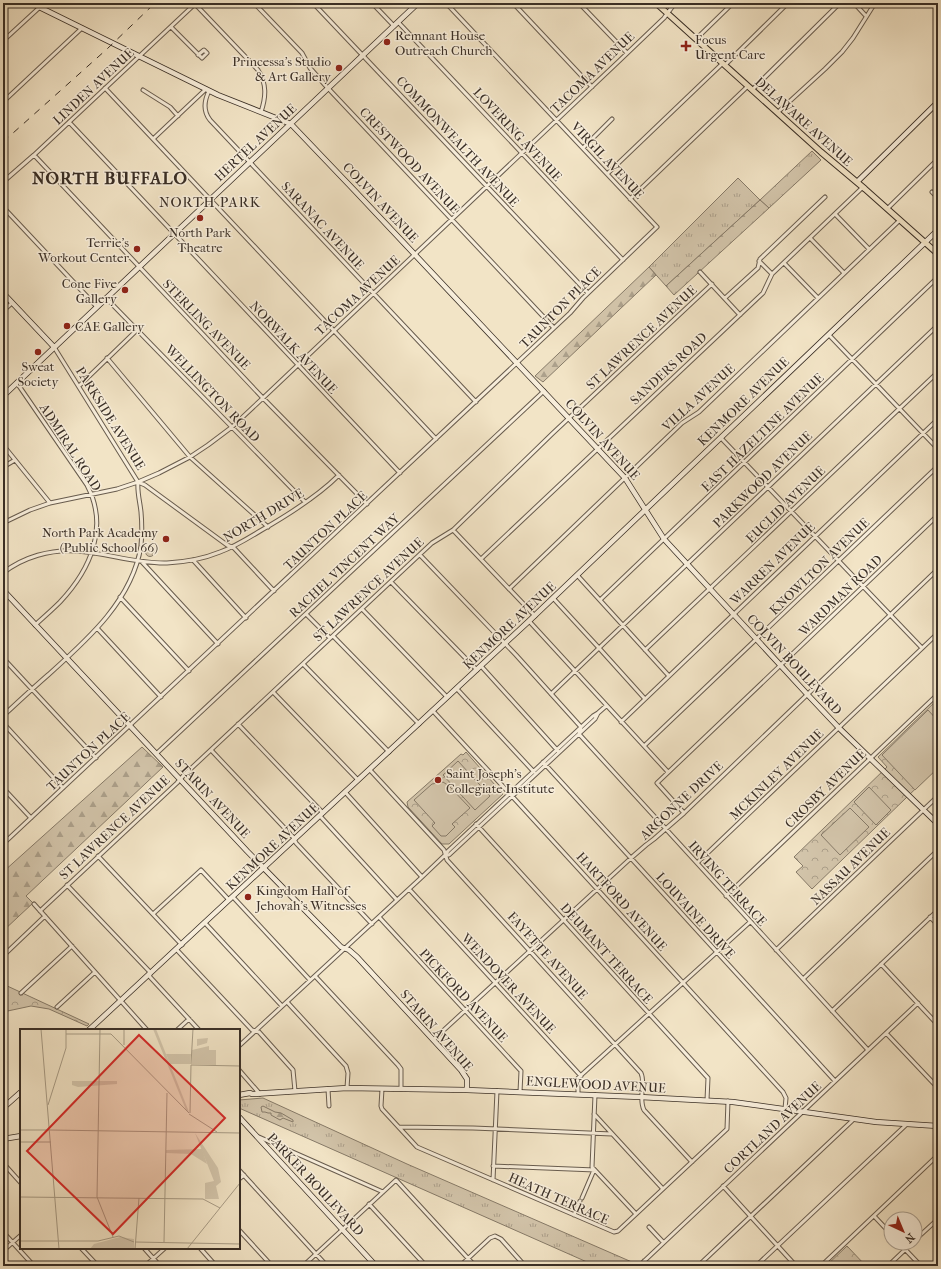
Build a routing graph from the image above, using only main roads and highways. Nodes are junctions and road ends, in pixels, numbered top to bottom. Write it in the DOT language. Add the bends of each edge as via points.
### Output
graph roads {
  1 [pos="656,3"];
  2 [pos="938,254"];
  1 -- 2 [label="main road, DELAWARE AVENUE"];
}
